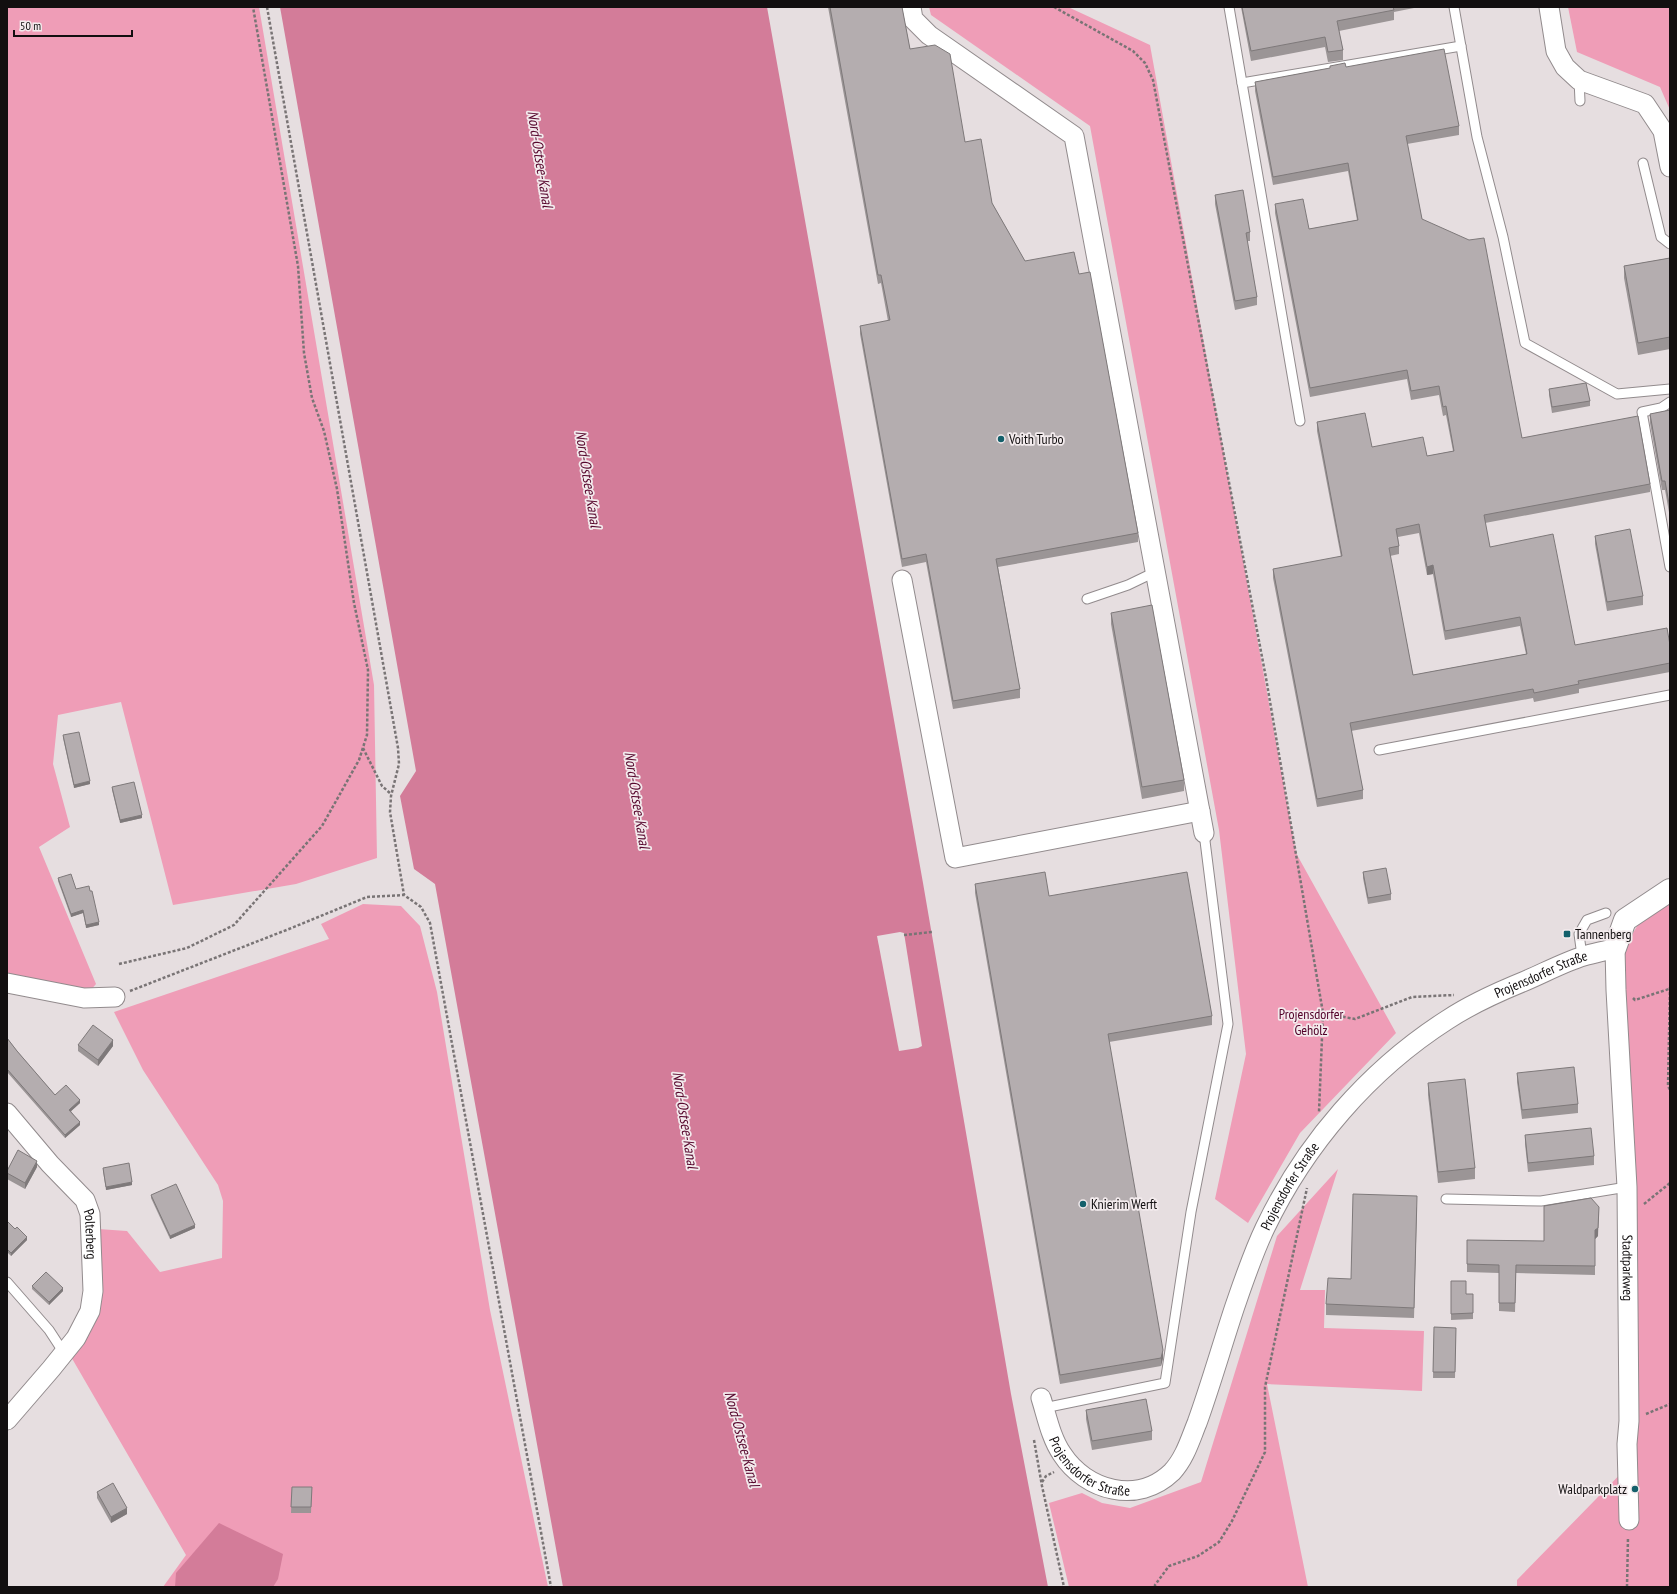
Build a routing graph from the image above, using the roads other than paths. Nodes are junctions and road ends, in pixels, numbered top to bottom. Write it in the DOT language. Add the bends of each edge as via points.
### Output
graph roads {
  1 [pos="911,7"];
  2 [pos="1229,7"];
  3 [pos="1454,7"];
  4 [pos="1549,7"];
  5 [pos="1461,46"];
  6 [pos="1579,80"];
  7 [pos="1242,83"];
  8 [pos="1580,101"];
  9 [pos="1643,163"];
  10 [pos="1670,167"];
  11 [pos="1670,244"];
  12 [pos="1670,389"];
  13 [pos="1670,402"];
  14 [pos="1300,421"];
  15 [pos="1670,567"];
  16 [pos="1155,572"];
  17 [pos="902,580"];
  18 [pos="1087,599"];
  19 [pos="1670,695"];
  20 [pos="1379,750"];
  21 [pos="1200,811"];
  22 [pos="1204,833"];
  23 [pos="1670,890"];
  24 [pos="1606,913"];
  25 [pos="1615,948"];
  26 [pos="1582,956"];
  27 [pos="7,983"];
  28 [pos="114,997"];
  29 [pos="7,1113"];
  30 [pos="1627,1187"];
  31 [pos="1446,1198"];
  32 [pos="7,1282"];
  33 [pos="64,1354"];
  34 [pos="1041,1398"];
  35 [pos="7,1420"];
  36 [pos="1629,1520"];
  1 -- 16 [label="street" via="913,19 929,35 1074,136"];
  2 -- 7 [label="lane"];
  3 -- 5 [label="lane"];
  4 -- 6 [label="street" via="1556,51 1565,67"];
  5 -- 7 [label="lane"];
  5 -- 12 [label="lane" via="1477,137 1503,237 1525,343 1617,394"];
  6 -- 8 [label="lane"];
  6 -- 10 [label="street" via="1645,104 1663,130"];
  7 -- 14 [label="lane"];
  9 -- 11 [label="lane" via="1661,237"];
  13 -- 15 [label="lane" via="1661,408 1642,412"];
  16 -- 18 [label="lane" via="1128,585"];
  16 -- 21 [label="street"];
  17 -- 21 [label="street" via="955,858"];
  19 -- 20 [label="lane"];
  21 -- 22 [label="street"];
  22 -- 34 [label="lane" via="1228,1024 1191,1212 1165,1383"];
  23 -- 25 [label="street" via="1625,920"];
  24 -- 26 [label="lane" via="1587,920 1578,934"];
  25 -- 26 [label="street, Projensdorfer Straße"];
  25 -- 30 [label="street, Stadtparkweg"];
  26 -- 34 [label="street, Projensdorfer Straße" via="1498,992 1449,1018 1423,1036 1374,1076 1317,1142 1289,1184 1264,1229 1186,1451 1173,1471 1155,1484 1136,1490 1114,1490 1093,1483 1081,1476 1063,1456 1054,1439"];
  27 -- 28 [label="street" via="84,998"];
  29 -- 33 [label="street, Polterberg" via="50,1164 85,1200 90,1214 93,1291 90,1311"];
  30 -- 31 [label="lane" via="1541,1201"];
  30 -- 36 [label="street, Stadtparkweg"];
  32 -- 33 [label="lane" via="49,1330"];
  33 -- 35 [label="street, Polterberg"];
}
